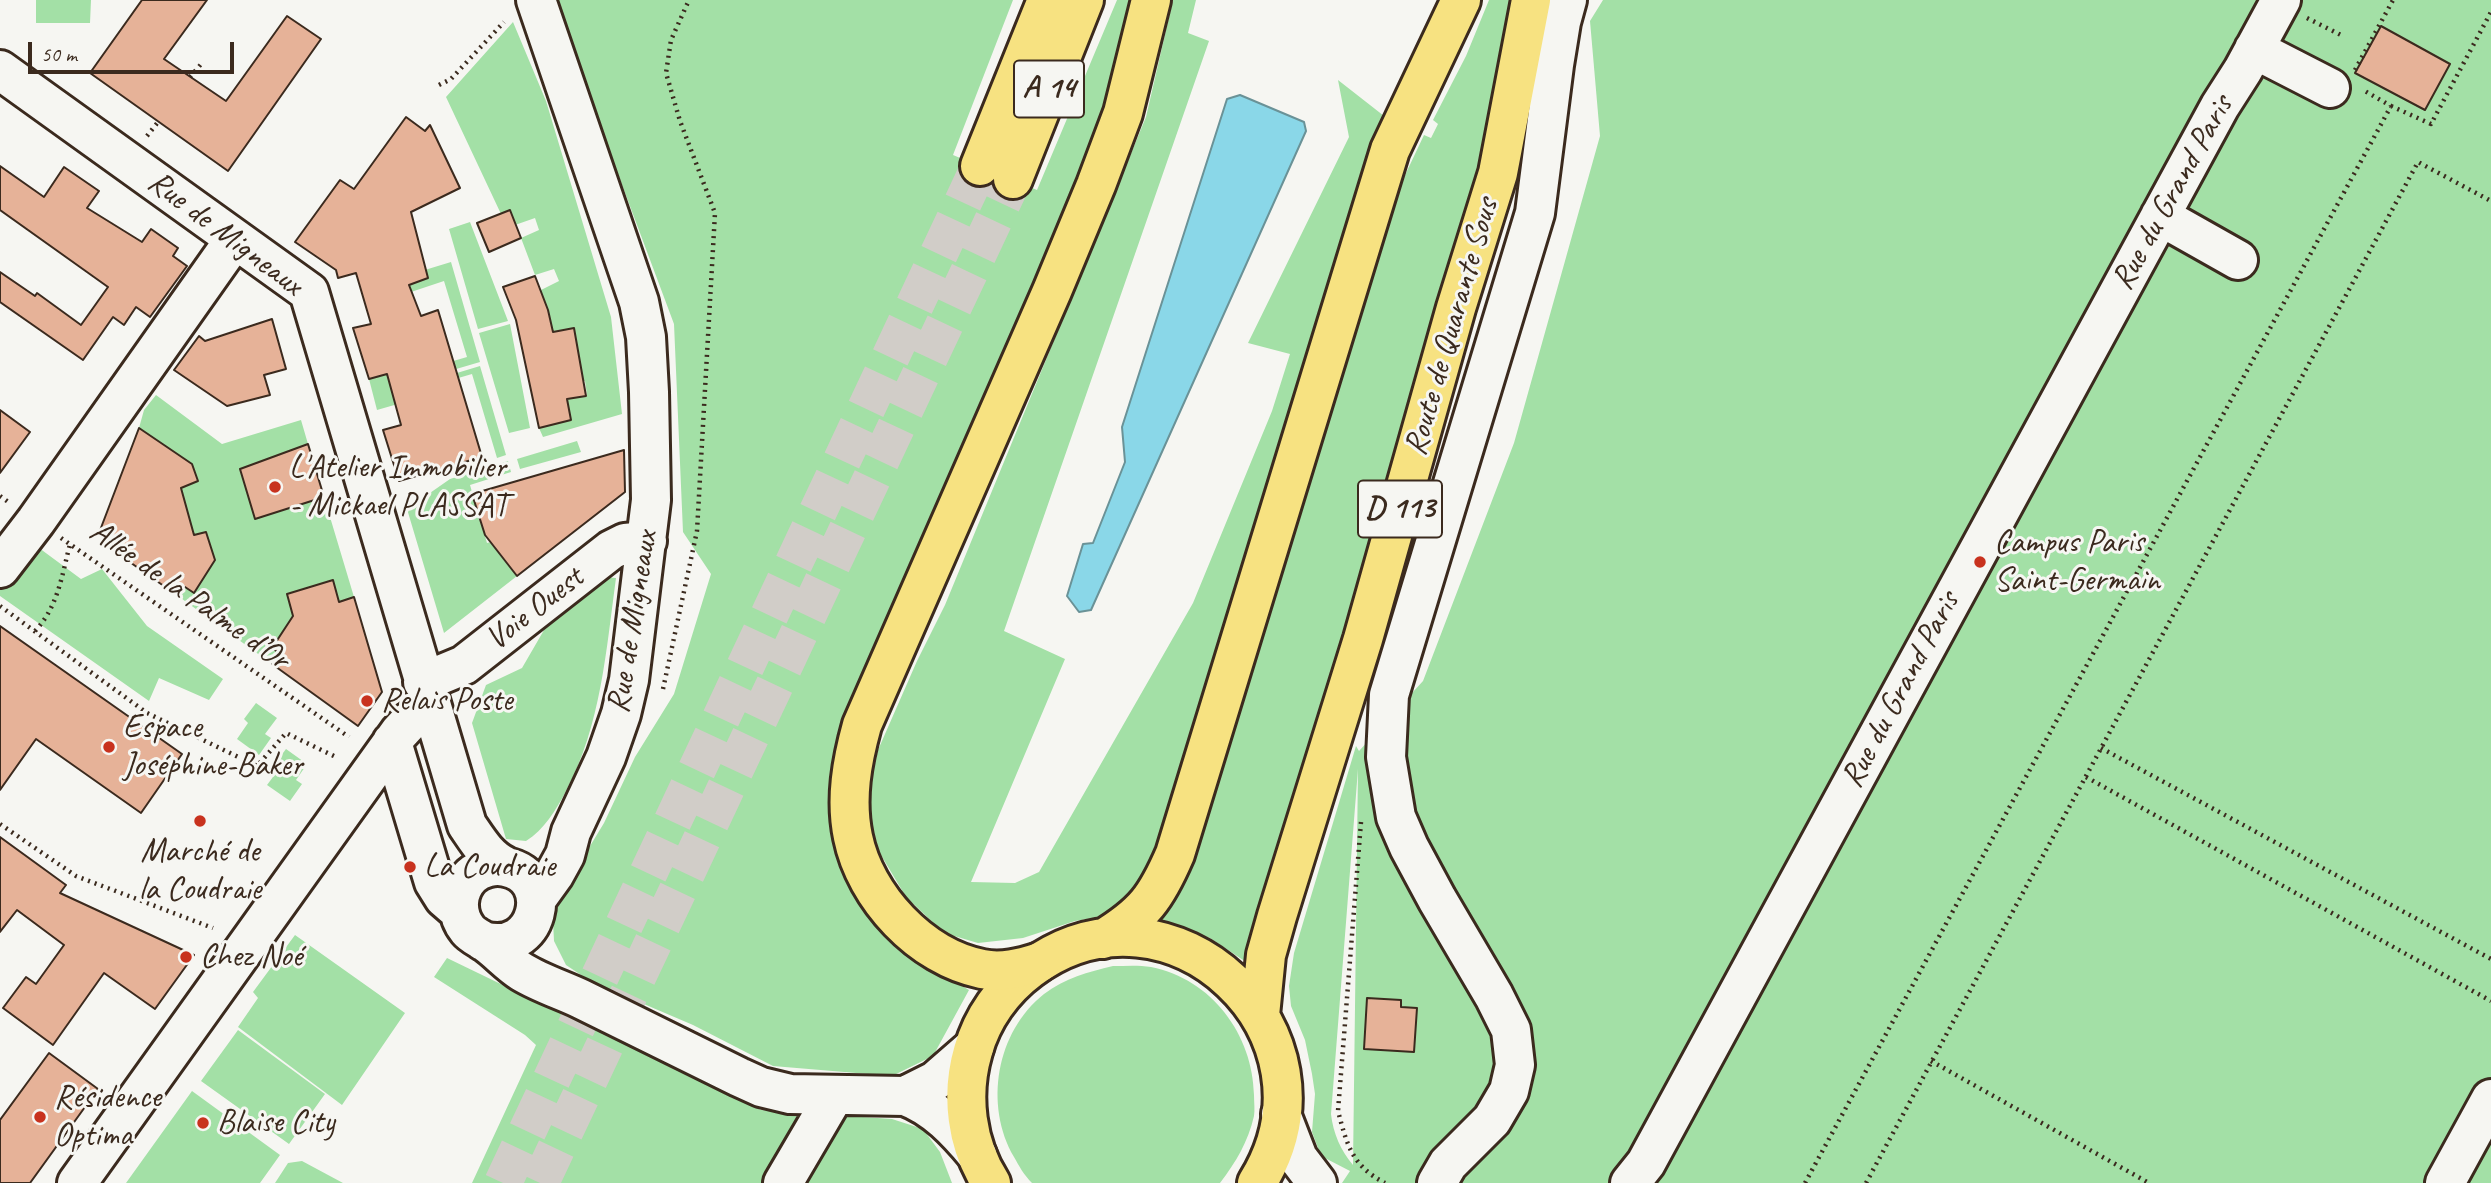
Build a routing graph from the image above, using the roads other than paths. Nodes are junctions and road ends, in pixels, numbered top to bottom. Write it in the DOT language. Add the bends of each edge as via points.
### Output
graph roads {
  1 [pos="536,0"];
  2 [pos="1047,0"];
  3 [pos="1084,0"];
  4 [pos="1151,0"];
  5 [pos="1461,0"];
  6 [pos="1531,0"];
  7 [pos="1567,0"];
  8 [pos="2291,7"];
  9 [pos="2249,60"];
  10 [pos="0,70"];
  11 [pos="2340,89"];
  12 [pos="2160,216"];
  13 [pos="235,239"];
  14 [pos="2238,260"];
  15 [pos="647,541"];
  16 [pos="0,568"];
  17 [pos="427,695"];
  18 [pos="392,742"];
  19 [pos="467,825"];
  20 [pos="571,832"];
  21 [pos="507,867"];
  22 [pos="463,896"];
  23 [pos="533,913"];
  24 [pos="1103,939"];
  25 [pos="483,941"];
  26 [pos="1040,962"];
  27 [pos="567,992"];
  28 [pos="1260,1015"];
  29 [pos="974,1047"];
  30 [pos="834,1096"];
  31 [pos="905,1096"];
  32 [pos="2491,1099"];
  33 [pos="1281,1114"];
  34 [pos="984,1169"];
  35 [pos="1639,1176"];
  36 [pos="77,1183"];
  37 [pos="783,1183"];
  38 [pos="1257,1183"];
  39 [pos="1317,1183"];
  40 [pos="1437,1183"];
  41 [pos="2445,1183"];
  1 -- 15 [label="street, Rue de Migneaux" via="639,302 649,393"];
  2 -- 3 [label="main road, A 14" via="997,172"];
  4 -- 26 [label="main road" via="1123,113 1096,185 862,725 852,770 850,816 857,850 873,885 905,926 924,943 965,964 1000,970"];
  5 -- 24 [label="main road, Route de Quarante Sous" via="1390,150 1175,854 1146,908"];
  6 -- 28 [label="main road, Route de Quarante Sous / D 113" via="1498,173 1266,956"];
  7 -- 40 [label="street" via="1535,212 1389,695 1386,757 1396,817 1511,1030 1514,1065 1509,1091 1492,1120 1448,1164"];
  8 -- 9 [label="street, Rue du Grand Paris"];
  9 -- 11 [label="street"];
  9 -- 12 [label="street, Rue du Grand Paris"];
  10 -- 13 [label="street, Rue de Migneaux"];
  12 -- 14 [label="street"];
  12 -- 35 [label="street, Rue du Grand Paris"];
  13 -- 16 [label="street"];
  13 -- 17 [label="street, Rue de Migneaux" via="309,292"];
  15 -- 17 [label="street, Voie Ouest" via="611,550"];
  15 -- 20 [label="street, Rue de Migneaux" via="621,714"];
  17 -- 18 [label="street, Voie Ouest"];
  17 -- 19 [label="street, Rue de Migneaux"];
  18 -- 22 [label="street" via="434,882 444,898"];
  18 -- 36 [label="street, Voie Ouest"];
  19 -- 21 [label="street, Rue de Migneaux" via="478,844"];
  19 -- 22 [label="street, Rue de Migneaux"];
  20 -- 21 [label="street, Rue de Migneaux" via="535,862"];
  20 -- 23 [label="street, Rue de Migneaux" via="565,855"];
  21 -- 22 [label="street, Rue de Migneaux" via="482,869"];
  21 -- 23 [label="street, Rue de Migneaux" via="526,878 533,890"];
  22 -- 25 [label="street, Rue de Migneaux" via="465,927"];
  23 -- 25 [label="street, Rue de Migneaux" via="511,941"];
  23 -- 27 [label="street, Rue de Migneaux" via="544,963"];
  24 -- 26 [label="main road, Route de Quarante Sous"];
  24 -- 28 [label="main road, Route de Quarante Sous" via="1149,940 1193,954 1231,979"];
  25 -- 27 [label="street, Rue de Migneaux" via="523,972"];
  26 -- 29 [label="main road, Route de Quarante Sous" via="993,1007"];
  27 -- 30 [label="street, Rue de Migneaux" via="761,1087"];
  28 -- 33 [label="main road, Route de Quarante Sous" via="1278,1059"];
  29 -- 31 [label="street, Rue de Migneaux" via="935,1081"];
  29 -- 34 [label="main road, Route de Quarante Sous" via="966,1101 970,1134"];
  30 -- 31 [label="street, Rue de Migneaux"];
  30 -- 37 [label="street"];
  31 -- 34 [label="street, Rue de Migneaux" via="944,1119"];
  32 -- 41 [label="street"];
  33 -- 38 [label="main road, Route de Quarante Sous" via="1273,1151"];
  33 -- 39 [label="street" via="1298,1158"];
}
